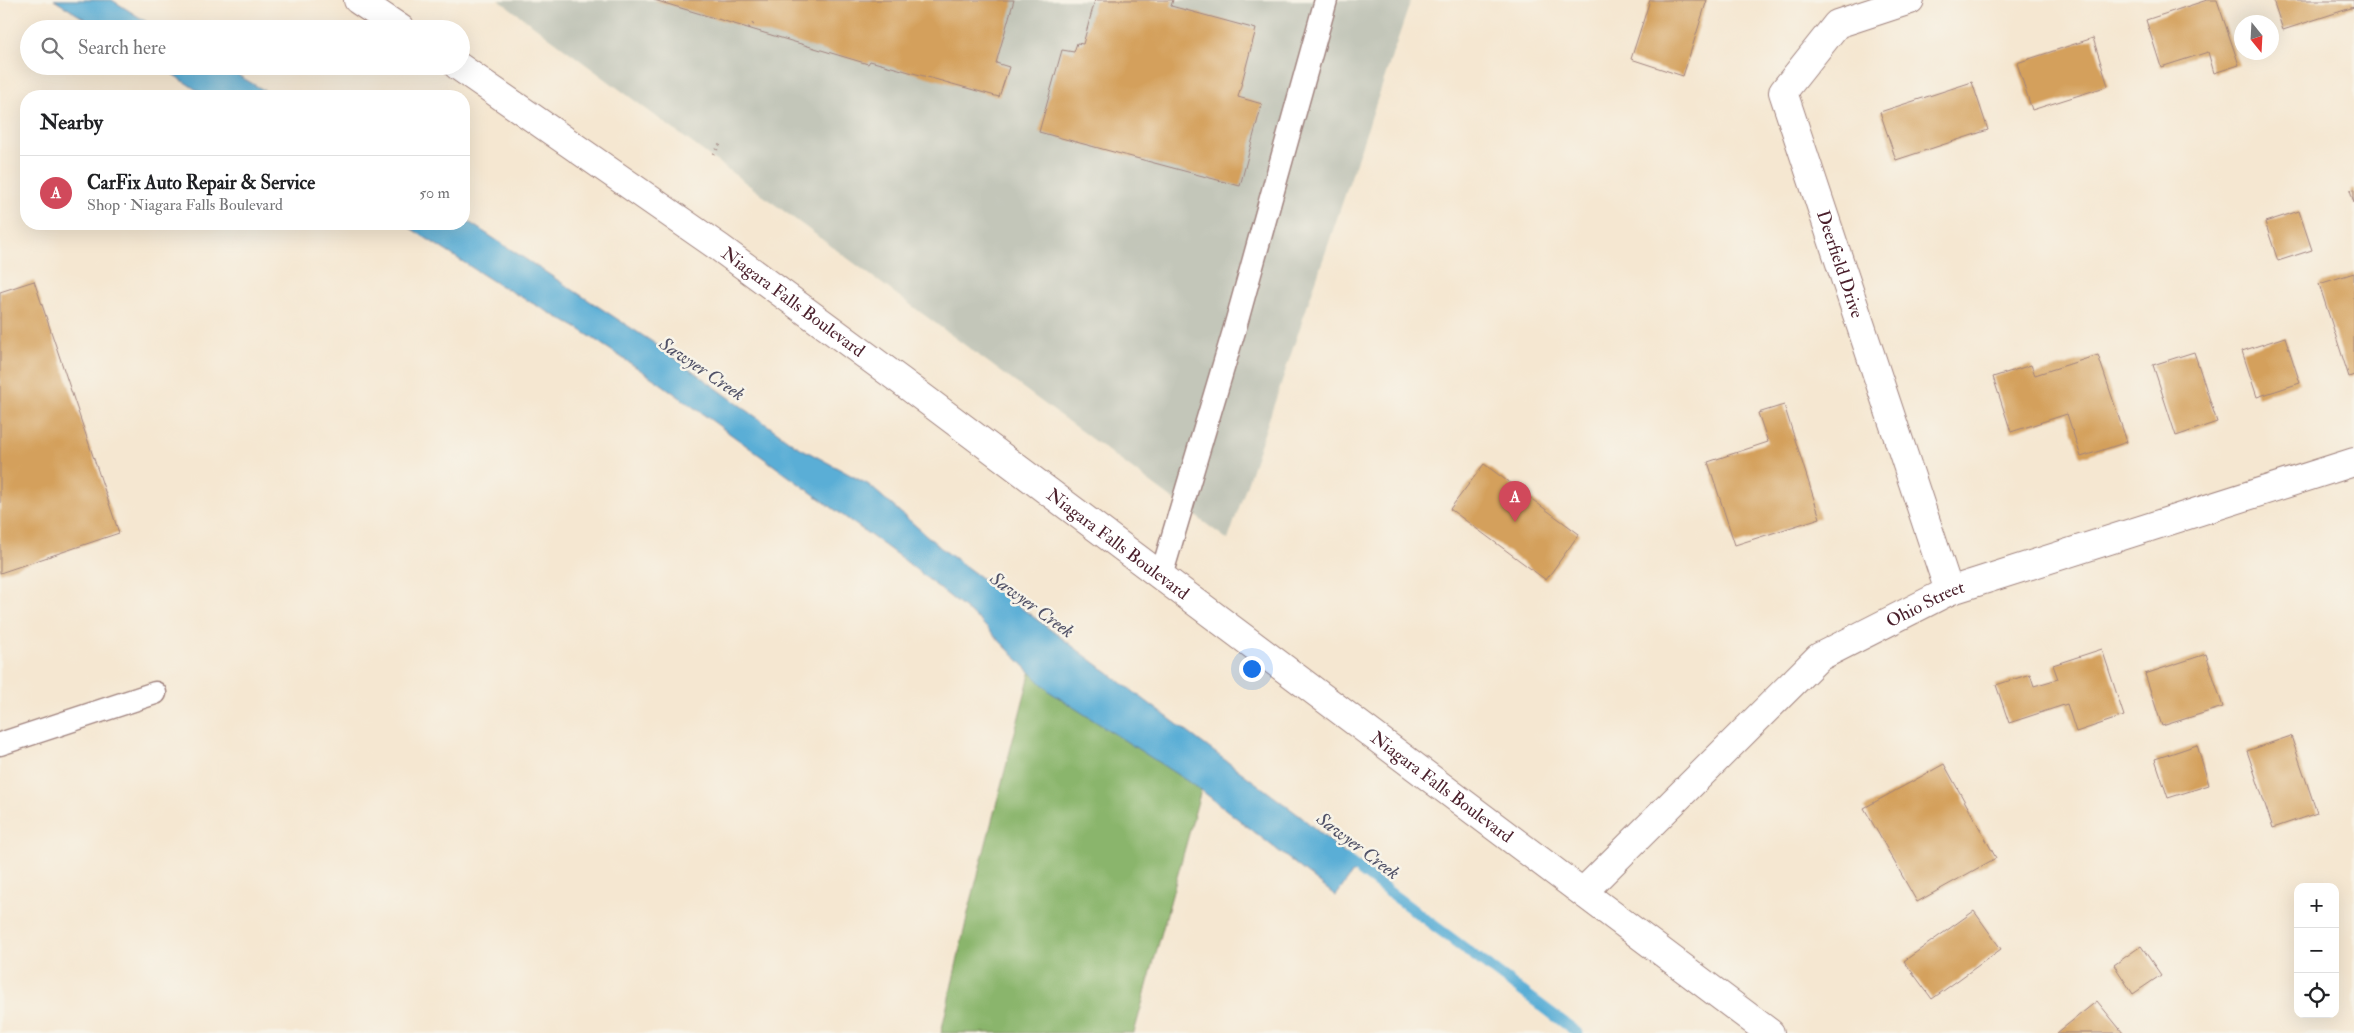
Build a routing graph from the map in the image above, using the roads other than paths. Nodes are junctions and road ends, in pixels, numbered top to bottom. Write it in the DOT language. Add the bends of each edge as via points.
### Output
graph roads {
  1 [pos="358,0"];
  2 [pos="1326,0"];
  3 [pos="1910,0"];
  4 [pos="388,20"];
  5 [pos="470,74"];
  6 [pos="2354,462"];
  7 [pos="1161,576"];
  8 [pos="1949,591"];
  9 [pos="155,693"];
  10 [pos="0,744"];
  11 [pos="1583,892"];
  12 [pos="1770,1033"];
  1 -- 4 [label="main road"];
  2 -- 7 [label="lane" via="1234,331"];
  3 -- 8 [label="main road, Deerfield Drive" via="1837,24 1783,92"];
  5 -- 7 [label="main road, Niagara Falls Boulevard" via="720,248"];
  6 -- 8 [label="main road, Ohio Street"];
  7 -- 11 [label="main road, Niagara Falls Boulevard"];
  8 -- 11 [label="main road, Ohio Street" via="1819,657"];
  9 -- 10 [label="lane"];
  11 -- 12 [label="main road, Niagara Falls Boulevard"];
}
